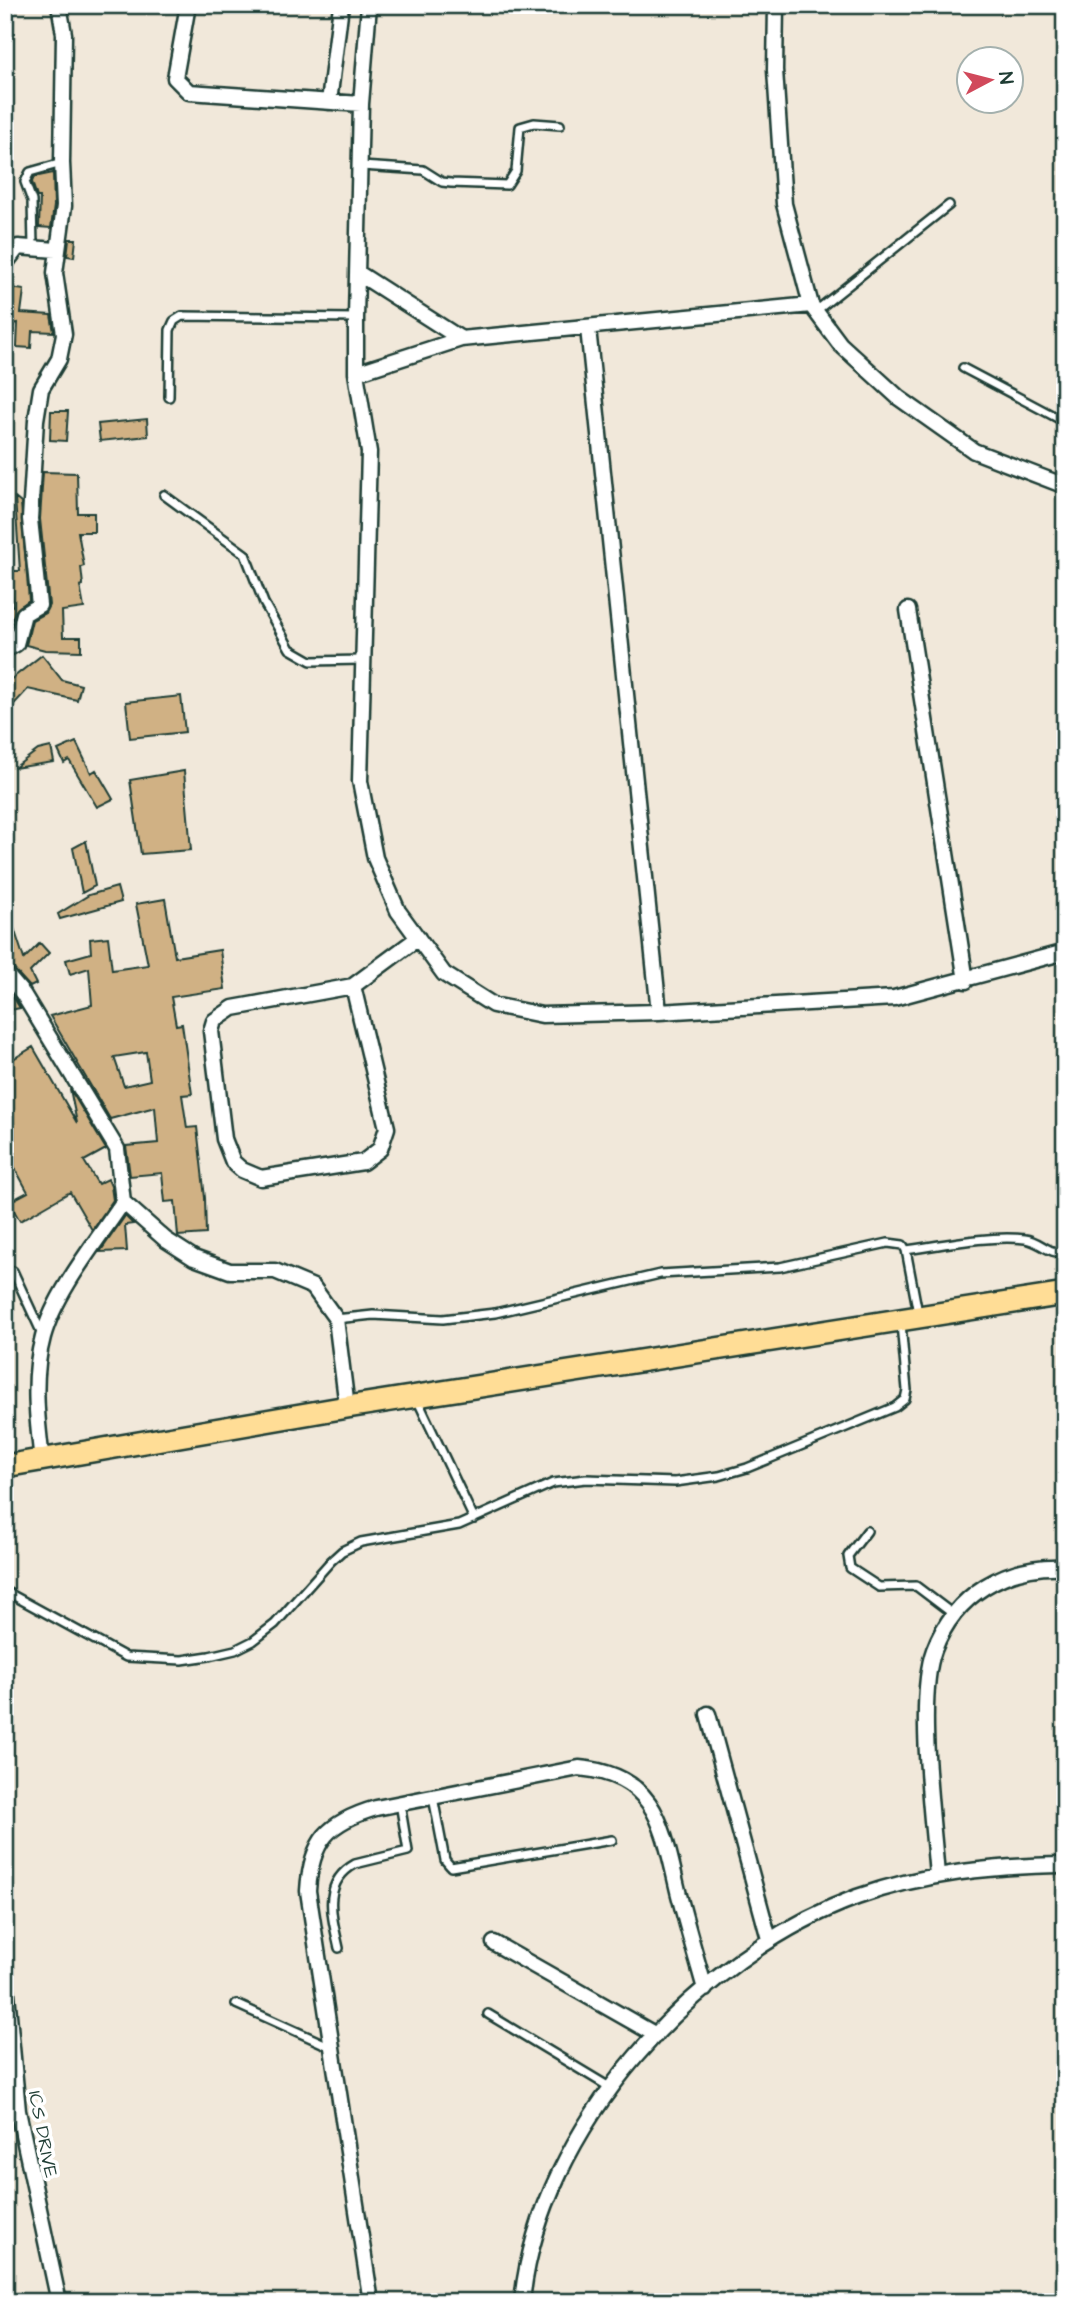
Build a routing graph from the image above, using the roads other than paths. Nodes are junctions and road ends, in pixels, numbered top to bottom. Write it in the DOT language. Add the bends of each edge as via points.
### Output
graph roads {
  1 [pos="59,5"];
  2 [pos="188,5"];
  3 [pos="341,5"];
  4 [pos="369,5"];
  5 [pos="776,5"];
  6 [pos="329,102"];
  7 [pos="361,104"];
  8 [pos="560,125"];
  9 [pos="62,163"];
  10 [pos="361,166"];
  11 [pos="949,205"];
  12 [pos="33,248"];
  13 [pos="56,250"];
  14 [pos="5,264"];
  15 [pos="358,273"];
  16 [pos="813,309"];
  17 [pos="356,318"];
  18 [pos="588,328"];
  19 [pos="461,339"];
  20 [pos="963,368"];
  21 [pos="356,373"];
  22 [pos="169,397"];
  23 [pos="1065,422"];
  24 [pos="1065,486"];
  25 [pos="164,495"];
  26 [pos="908,610"];
  27 [pos="5,650"];
  28 [pos="362,660"];
  29 [pos="418,938"];
  30 [pos="1065,952"];
  31 [pos="5,974"];
  32 [pos="966,981"];
  33 [pos="353,986"];
  34 [pos="659,1012"];
  35 [pos="122,1202"];
  36 [pos="906,1250"];
  37 [pos="1065,1252"];
  38 [pos="5,1268"];
  39 [pos="1065,1294"];
  40 [pos="336,1319"];
  41 [pos="910,1319"];
  42 [pos="43,1336"];
  43 [pos="415,1396"];
  44 [pos="348,1407"];
  45 [pos="42,1460"];
  46 [pos="5,1466"];
  47 [pos="474,1518"];
  48 [pos="867,1531"];
  49 [pos="1065,1567"];
  50 [pos="5,1591"];
  51 [pos="953,1614"];
  52 [pos="708,1714"];
  53 [pos="433,1797"];
  54 [pos="400,1803"];
  55 [pos="612,1840"];
  56 [pos="1065,1865"];
  57 [pos="937,1876"];
  58 [pos="769,1939"];
  59 [pos="494,1943"];
  60 [pos="339,1948"];
  61 [pos="5,1972"];
  62 [pos="705,1989"];
  63 [pos="236,2004"];
  64 [pos="488,2014"];
  65 [pos="656,2035"];
  66 [pos="332,2047"];
  67 [pos="10,2087"];
  68 [pos="611,2088"];
  69 [pos="12,2112"];
  70 [pos="59,2302"];
  71 [pos="371,2302"];
  72 [pos="522,2302"];
  1 -- 9 [label="street" via="64,34"];
  2 -- 6 [label="street" via="175,78 189,92"];
  3 -- 6 [label="street"];
  4 -- 7 [label="street"];
  5 -- 16 [label="street" via="775,70 784,204"];
  6 -- 7 [label="street"];
  7 -- 10 [label="street"];
  8 -- 10 [label="lane" via="520,127 516,171 507,185 442,182 423,170"];
  9 -- 12 [label="lane" via="30,172 25,182 32,201"];
  9 -- 13 [label="street" via="64,206"];
  10 -- 15 [label="street"];
  11 -- 16 [label="lane"];
  12 -- 13 [label="street"];
  12 -- 14 [label="street" via="18,247"];
  13 -- 27 [label="street" via="64,334 59,359 41,388 30,519 39,605 24,614 16,644"];
  15 -- 17 [label="street"];
  15 -- 19 [label="street"];
  16 -- 18 [label="street"];
  16 -- 24 [label="street" via="840,344 900,398 974,451"];
  17 -- 21 [label="street"];
  17 -- 22 [label="lane" via="182,316 170,330"];
  18 -- 19 [label="street"];
  18 -- 34 [label="street"];
  19 -- 21 [label="street"];
  20 -- 23 [label="lane"];
  21 -- 28 [label="street" via="369,452"];
  25 -- 28 [label="lane" via="244,554 290,649 311,661"];
  26 -- 32 [label="street"];
  28 -- 29 [label="street" via="360,781 375,858 398,911"];
  29 -- 33 [label="street"];
  29 -- 34 [label="street" via="444,974 493,1004 542,1015"];
  30 -- 32 [label="street"];
  31 -- 35 [label="street" via="23,994 117,1149"];
  32 -- 34 [label="street" via="894,998"];
  33 -- 33 [label="street" via="387,1128 380,1149 363,1162 261,1178 242,1170 233,1162 224,1139 211,1031 214,1021 233,1008"];
  35 -- 40 [label="street" via="194,1258 230,1271 275,1271 313,1287"];
  35 -- 42 [label="street" via="61,1298"];
  36 -- 37 [label="lane" via="1026,1239 1048,1251"];
  36 -- 40 [label="lane" via="888,1242 780,1267 660,1274 461,1318 373,1315"];
  36 -- 41 [label="lane"];
  38 -- 42 [label="lane" via="13,1271"];
  39 -- 41 [label="main road"];
  40 -- 44 [label="street"];
  41 -- 43 [label="main road"];
  41 -- 47 [label="lane" via="907,1390 905,1399 895,1407 719,1476 675,1482 586,1479 553,1483"];
  42 -- 45 [label="street" via="35,1407"];
  43 -- 44 [label="main road"];
  43 -- 47 [label="lane"];
  44 -- 45 [label="main road"];
  45 -- 46 [label="main road"];
  47 -- 50 [label="lane" via="440,1530 361,1542 342,1551 275,1624 253,1640 235,1650 182,1660 126,1657"];
  48 -- 51 [label="lane" via="848,1556 850,1568 879,1587 916,1586"];
  49 -- 51 [label="street" via="1009,1575 976,1590"];
  51 -- 57 [label="street" via="933,1652 926,1708"];
  52 -- 58 [label="street"];
  53 -- 54 [label="street"];
  53 -- 55 [label="lane" via="445,1860 451,1867"];
  53 -- 62 [label="street" via="579,1768 606,1771 630,1784 649,1802 663,1830"];
  54 -- 60 [label="lane" via="408,1851 347,1868 330,1892"];
  54 -- 66 [label="street" via="349,1816 331,1828 317,1846 309,1868 308,1891"];
  56 -- 57 [label="street" via="977,1868"];
  57 -- 58 [label="street" via="856,1898"];
  58 -- 62 [label="street"];
  59 -- 65 [label="street"];
  61 -- 67 [label="street, ICS DRIVE"];
  62 -- 65 [label="street"];
  63 -- 66 [label="lane"];
  64 -- 68 [label="lane"];
  65 -- 68 [label="street"];
  66 -- 71 [label="street"];
  67 -- 69 [label="street, ICS DRIVE"];
  68 -- 72 [label="street" via="572,2147 548,2197"];
  69 -- 70 [label="street, ICS DRIVE"];
}
